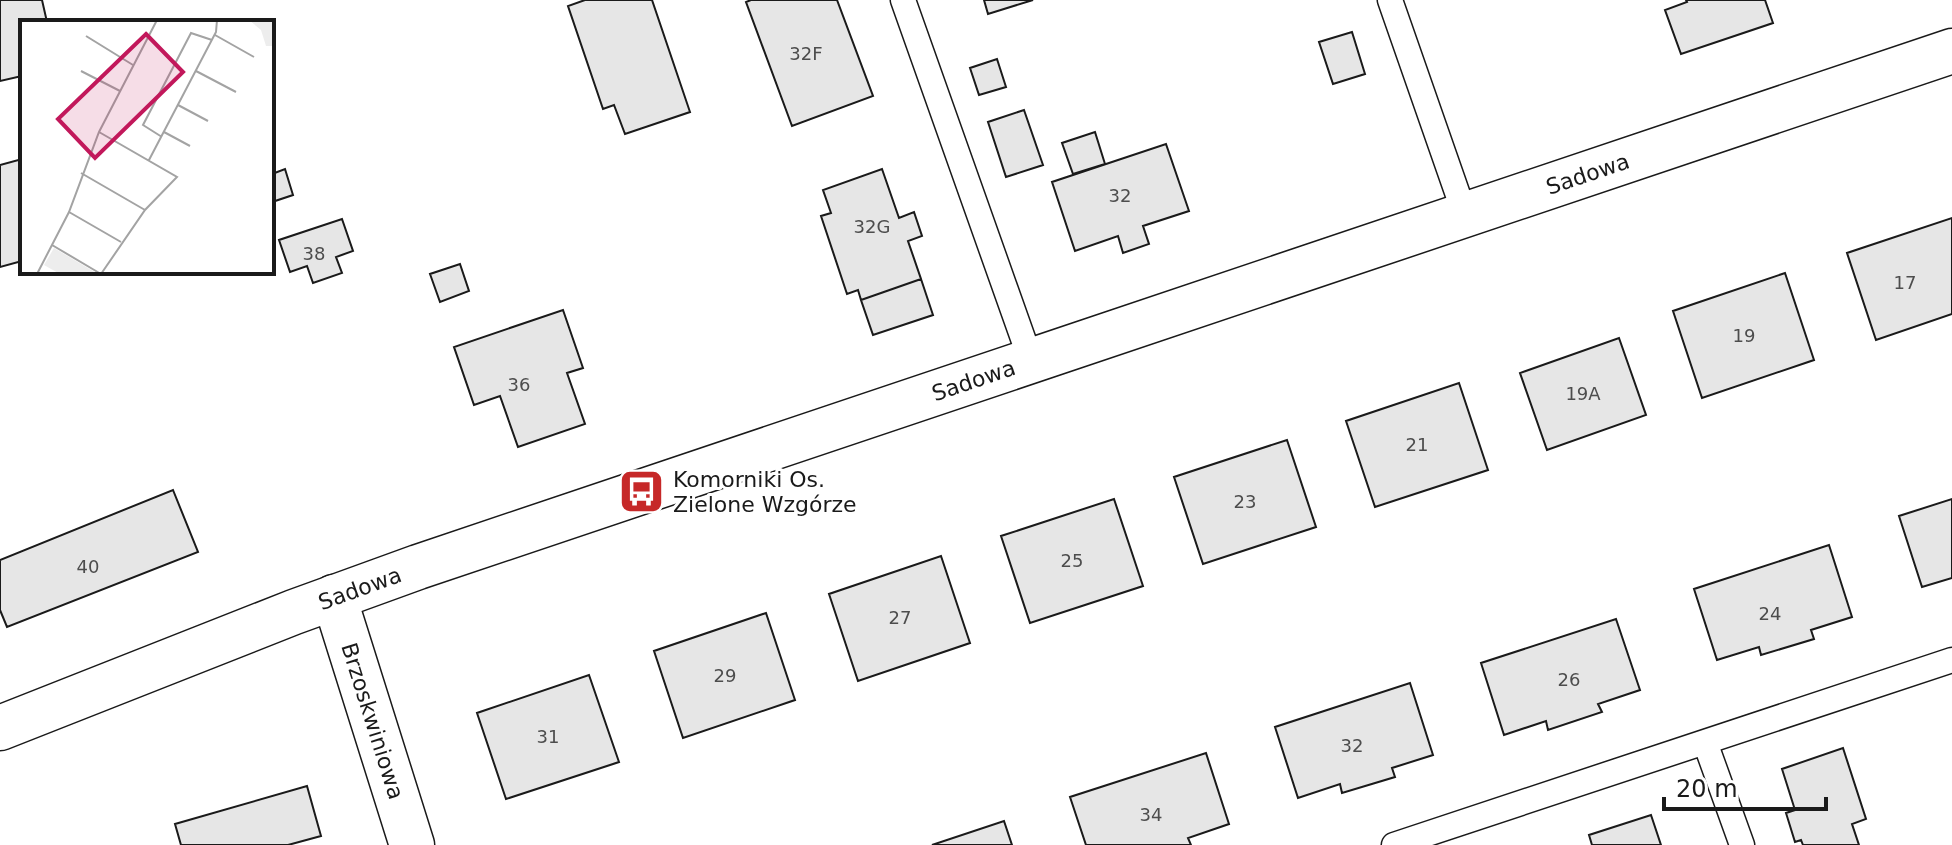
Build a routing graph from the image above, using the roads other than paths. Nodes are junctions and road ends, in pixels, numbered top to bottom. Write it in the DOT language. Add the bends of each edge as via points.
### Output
graph roads {
  1 [pos="903,0"];
  2 [pos="1390,0"];
  3 [pos="1952,51"];
  4 [pos="1465,215"];
  5 [pos="1031,361"];
  6 [pos="334,597"];
  7 [pos="1952,660"];
  8 [pos="0,728"];
  9 [pos="1705,742"];
  10 [pos="412,845"];
  11 [pos="1394,845"];
  12 [pos="1742,845"];
  1 -- 5 [label="lane"];
  2 -- 4 [label="lane"];
  3 -- 4 [label="street, Sadowa"];
  4 -- 5 [label="street, Sadowa"];
  5 -- 6 [label="street, Sadowa"];
  6 -- 8 [label="street, Sadowa"];
  6 -- 10 [label="street, Brzoskwiniowa"];
  7 -- 9 [label="lane"];
  9 -- 11 [label="lane"];
  9 -- 12 [label="lane"];
}
